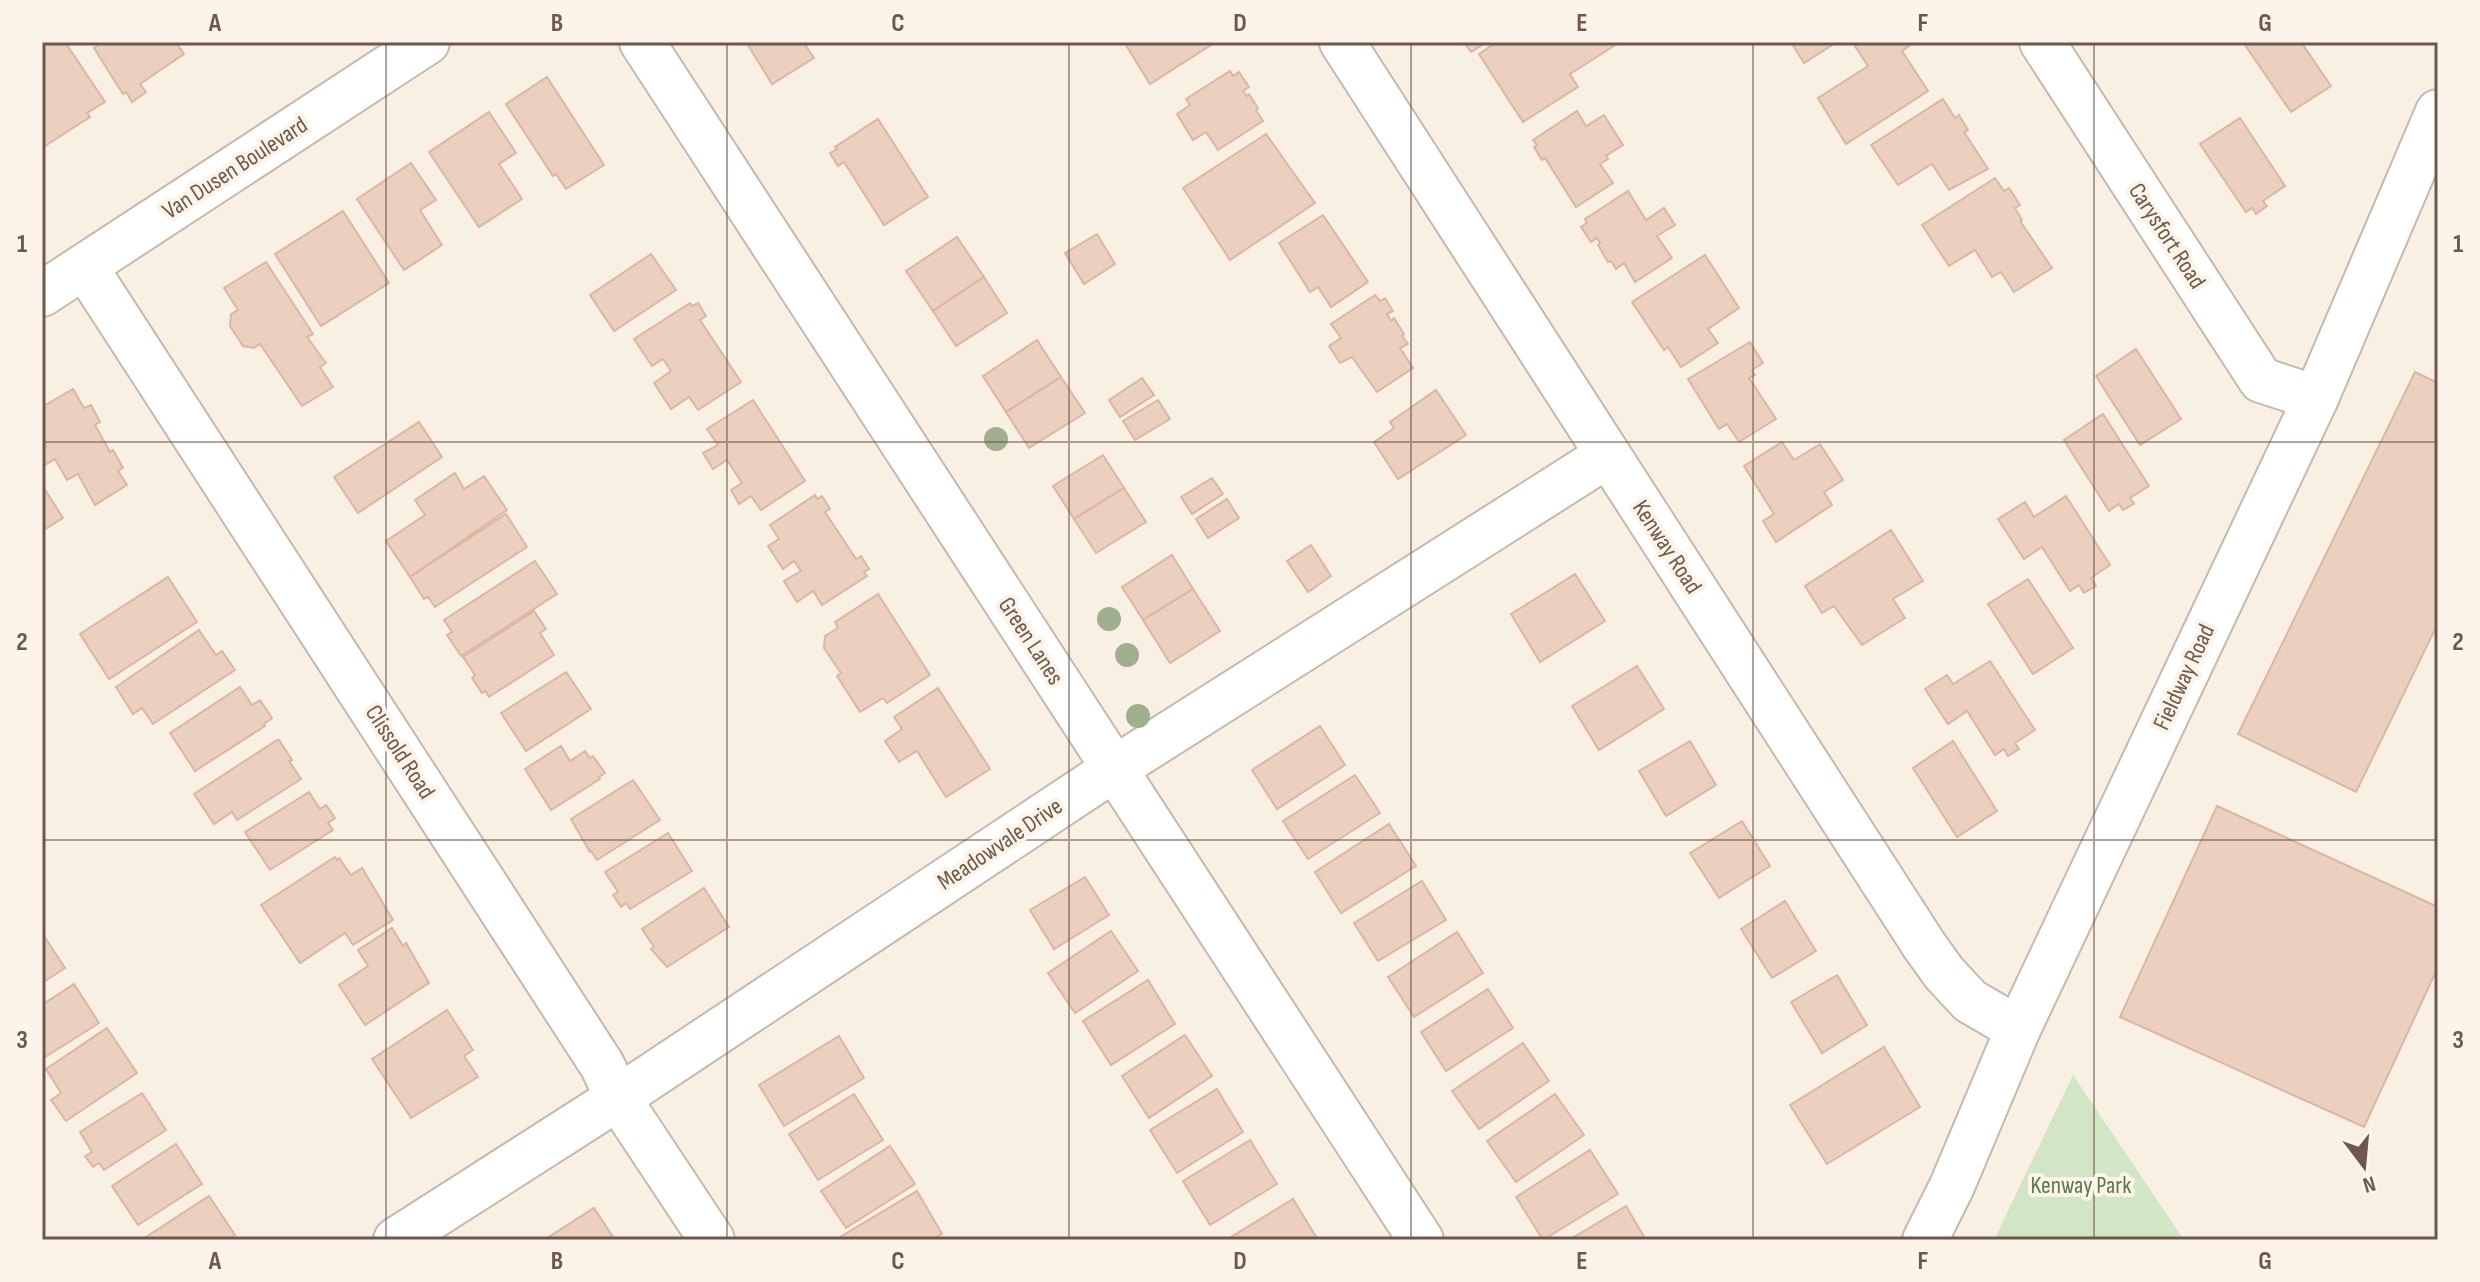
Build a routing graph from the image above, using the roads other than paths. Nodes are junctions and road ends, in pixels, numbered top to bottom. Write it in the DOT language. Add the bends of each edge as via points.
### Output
graph roads {
  1 [pos="427,42"];
  2 [pos="642,42"];
  3 [pos="1342,42"];
  4 [pos="2042,42"];
  5 [pos="2438,112"];
  6 [pos="85,267"];
  7 [pos="42,294"];
  8 [pos="2316,398"];
  9 [pos="1608,455"];
  10 [pos="1114,769"];
  11 [pos="2018,1029"];
  12 [pos="618,1098"];
  13 [pos="396,1240"];
  14 [pos="712,1240"];
  15 [pos="1421,1240"];
  16 [pos="1925,1240"];
  1 -- 6 [label="street, Van Dusen Boulevard"];
  2 -- 10 [label="street, Green Lanes"];
  3 -- 9 [label="street, Kenway Road"];
  4 -- 8 [label="street, Carysfort Road" via="2261,380"];
  5 -- 8 [label="street, Fieldway Road"];
  6 -- 7 [label="street, Van Dusen Boulevard"];
  6 -- 12 [label="street, Clissold Road" via="602,1065"];
  8 -- 11 [label="street, Fieldway Road"];
  9 -- 10 [label="street, Meadowvale Drive"];
  9 -- 11 [label="street, Kenway Road" via="1944,973 1970,1001"];
  10 -- 12 [label="street, Meadowvale Drive"];
  10 -- 15 [label="street, Green Lanes"];
  11 -- 16 [label="street, Fieldway Road"];
  12 -- 13 [label="street, Meadowvale Drive"];
  12 -- 14 [label="street, Clissold Road"];
}
